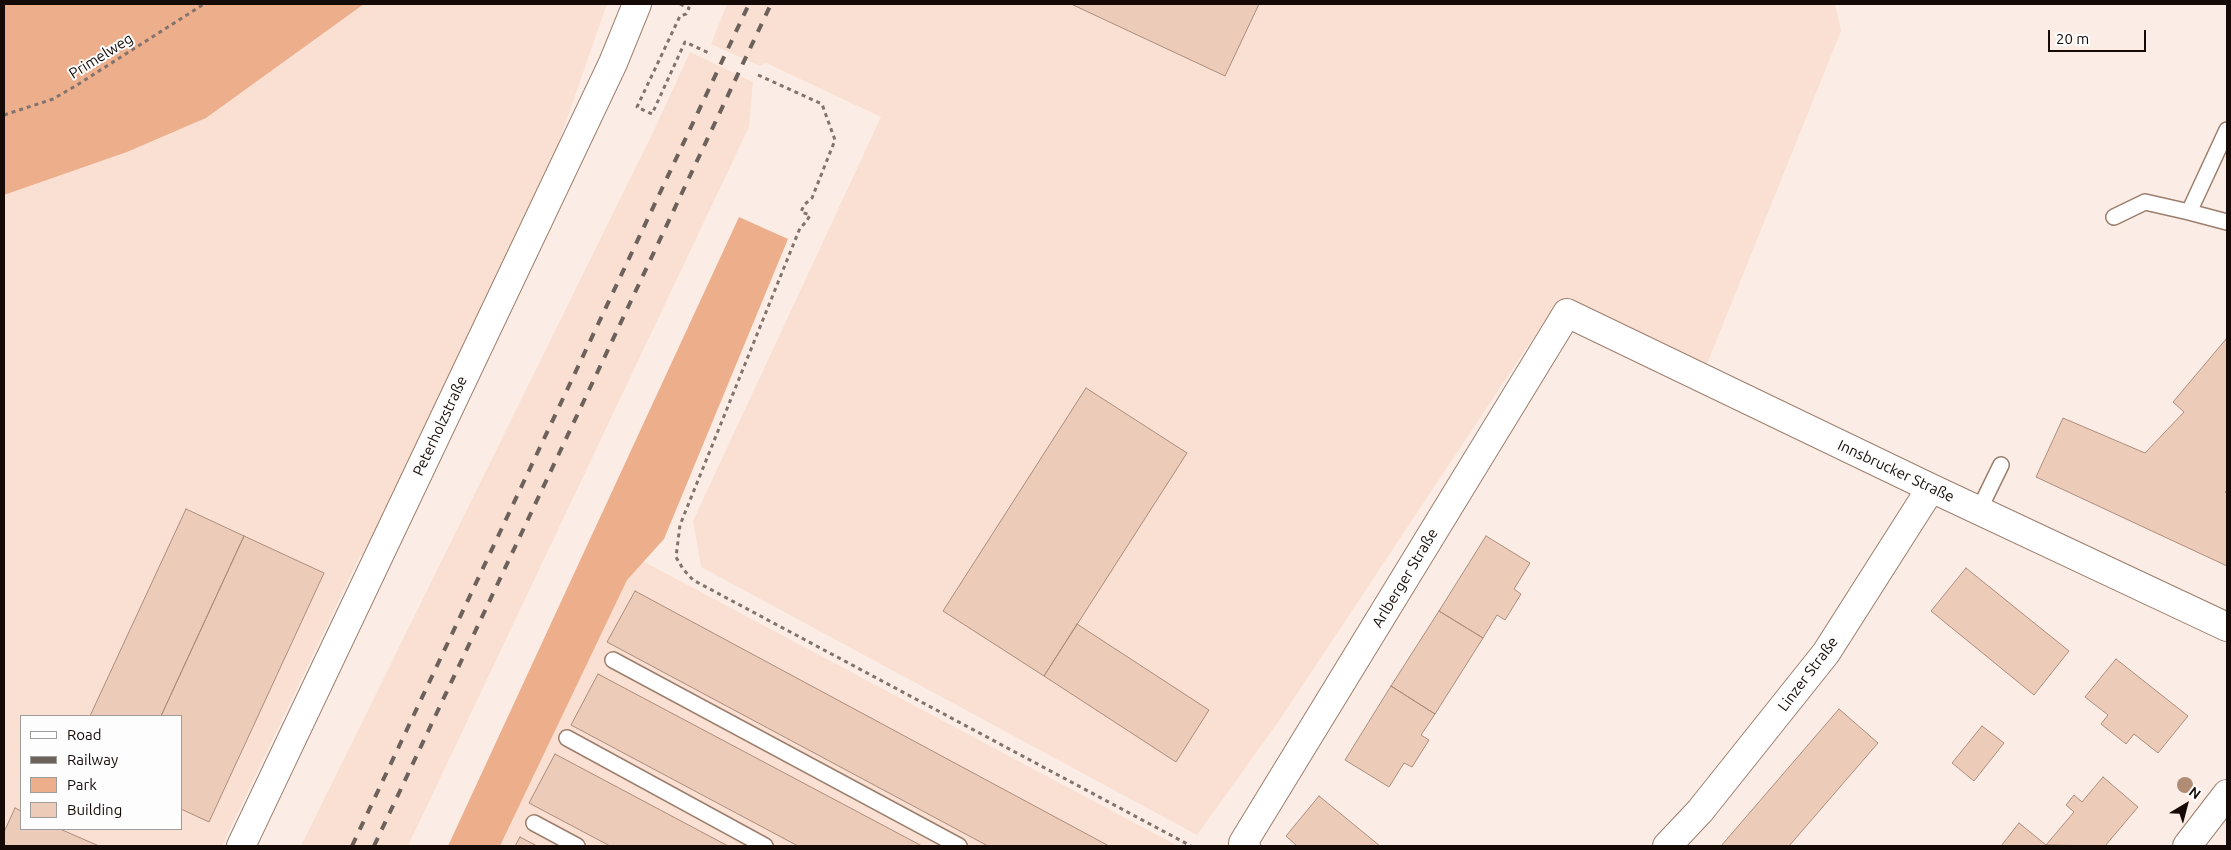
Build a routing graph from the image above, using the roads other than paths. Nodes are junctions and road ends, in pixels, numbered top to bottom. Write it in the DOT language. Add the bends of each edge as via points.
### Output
graph roads {
  1 [pos="637,4"];
  2 [pos="2227,130"];
  3 [pos="2189,212"];
  4 [pos="2114,217"];
  5 [pos="2227,222"];
  6 [pos="1567,312"];
  7 [pos="2001,464"];
  8 [pos="1931,488"];
  9 [pos="1979,510"];
  10 [pos="2227,627"];
  11 [pos="612,660"];
  12 [pos="567,738"];
  13 [pos="2227,794"];
  14 [pos="534,823"];
  15 [pos="1243,845"];
  16 [pos="241,846"];
  17 [pos="577,846"];
  18 [pos="765,846"];
  19 [pos="959,846"];
  20 [pos="1667,846"];
  21 [pos="2187,846"];
  1 -- 16 [label="street, Peterholzstraße" via="613,63"];
  2 -- 3 [label="lane"];
  3 -- 4 [label="lane" via="2145,202"];
  3 -- 5 [label="lane"];
  6 -- 8 [label="street, Innsbrucker Straße"];
  6 -- 15 [label="street, Arlberger Straße"];
  7 -- 9 [label="lane"];
  8 -- 9 [label="street, Innsbrucker Straße"];
  8 -- 20 [label="street, Linzer Straße" via="1826,653 1700,810"];
  9 -- 10 [label="street, Innsbrucker Straße"];
  11 -- 19 [label="lane"];
  12 -- 18 [label="lane"];
  13 -- 21 [label="street"];
  14 -- 17 [label="lane"];
}
